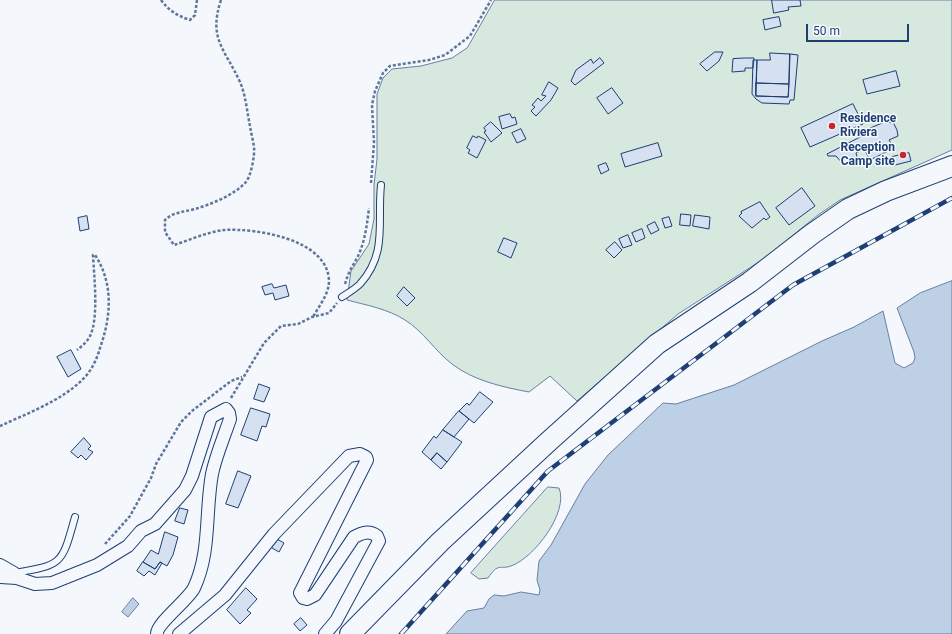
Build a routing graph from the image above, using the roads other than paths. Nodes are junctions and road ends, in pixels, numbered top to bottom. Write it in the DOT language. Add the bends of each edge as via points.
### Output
graph roads {
  1 [pos="952,166"];
  2 [pos="381,185"];
  3 [pos="342,297"];
  4 [pos="75,517"];
  5 [pos="0,564"];
  6 [pos="16,575"];
  7 [pos="0,577"];
  8 [pos="157,634"];
  9 [pos="179,634"];
  10 [pos="325,634"];
  11 [pos="350,634"];
  1 -- 11 [label="main road" via="886,191 848,209 750,282 657,344 440,542"];
  2 -- 3 [label="lane" via="377,258 359,285"];
  4 -- 6 [label="lane" via="61,558 55,563"];
  5 -- 6 [label="street"];
  6 -- 7 [label="street"];
  6 -- 8 [label="street" via="35,584 52,583 98,565 128,546 141,531 155,524 185,490 211,417 226,409 230,419 212,474 203,564 194,589 158,627"];
  9 -- 10 [label="street" via="225,595 274,534 349,456 360,454 367,460 315,561 301,595 307,599 315,595 354,537 369,532 379,541 336,621"];
}
